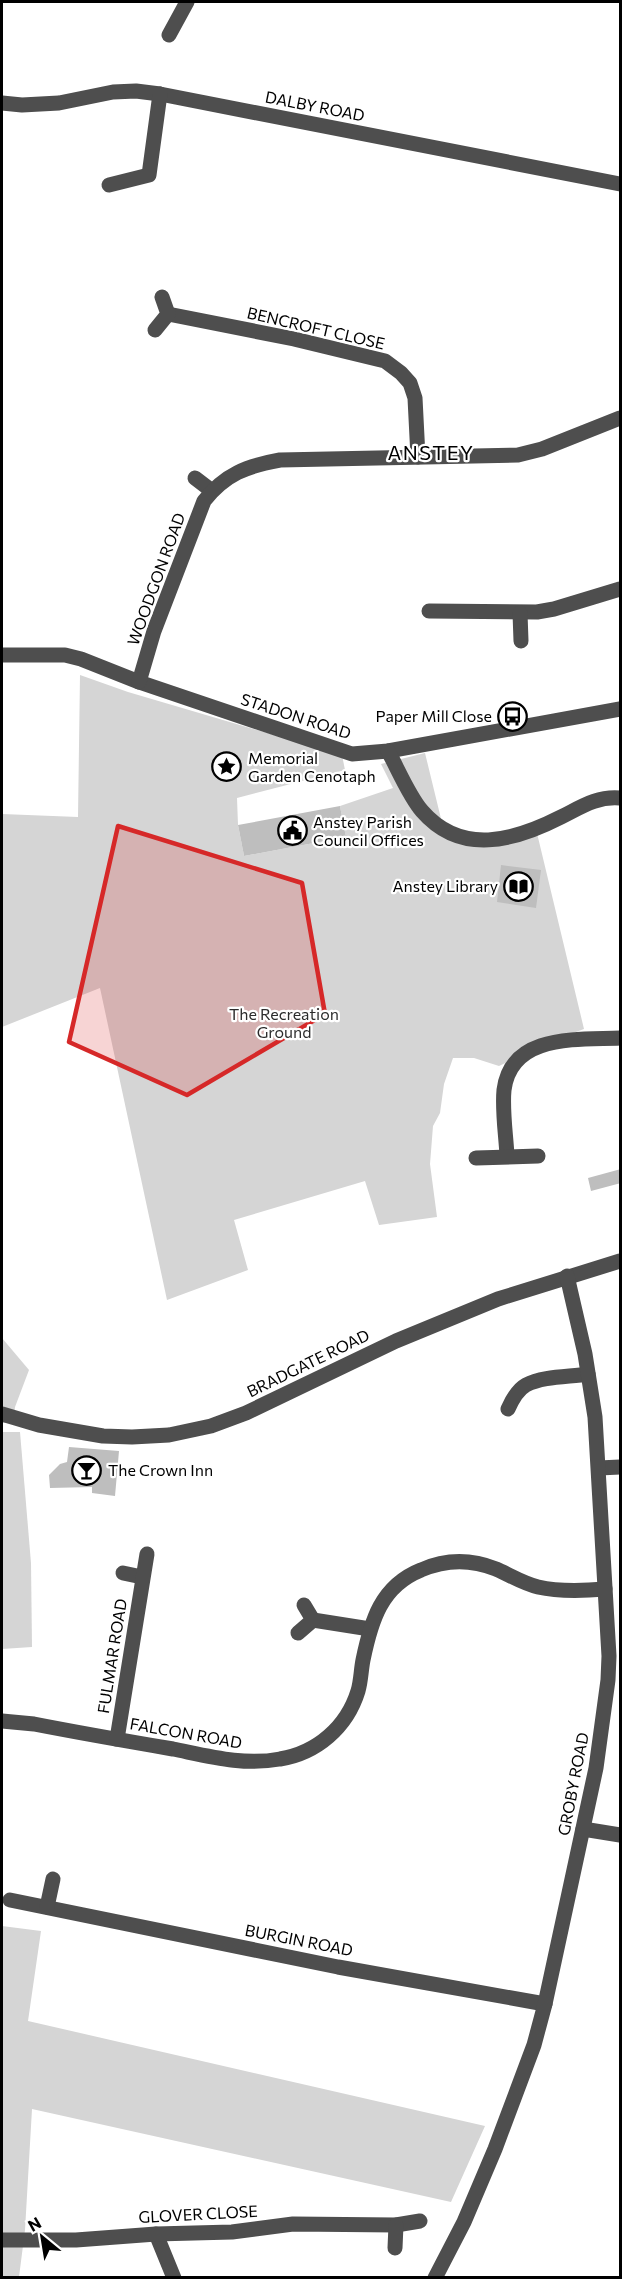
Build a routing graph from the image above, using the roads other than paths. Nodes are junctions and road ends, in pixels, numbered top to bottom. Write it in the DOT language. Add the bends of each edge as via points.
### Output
graph roads {
  1 [pos="187,2"];
  2 [pos="169,35"];
  3 [pos="160,94"];
  4 [pos="2,103"];
  5 [pos="621,184"];
  6 [pos="109,185"];
  7 [pos="162,297"];
  8 [pos="168,314"];
  9 [pos="155,330"];
  10 [pos="621,418"];
  11 [pos="417,457"];
  12 [pos="195,478"];
  13 [pos="212,491"];
  14 [pos="621,589"];
  15 [pos="429,611"];
  16 [pos="520,613"];
  17 [pos="521,641"];
  18 [pos="2,655"];
  19 [pos="139,682"];
  20 [pos="621,709"];
  21 [pos="388,751"];
  22 [pos="621,798"];
  23 [pos="621,1038"];
  24 [pos="507,1156"];
  25 [pos="537,1156"];
  26 [pos="476,1158"];
  27 [pos="621,1261"];
  28 [pos="567,1276"];
  29 [pos="588,1374"];
  30 [pos="508,1408"];
  31 [pos="2,1414"];
  32 [pos="621,1467"];
  33 [pos="599,1468"];
  34 [pos="147,1554"];
  35 [pos="123,1573"];
  36 [pos="142,1577"];
  37 [pos="605,1589"];
  38 [pos="304,1605"];
  39 [pos="313,1620"];
  40 [pos="370,1629"];
  41 [pos="298,1633"];
  42 [pos="2,1721"];
  43 [pos="117,1739"];
  44 [pos="583,1829"];
  45 [pos="621,1835"];
  46 [pos="53,1880"];
  47 [pos="10,1900"];
  48 [pos="47,1907"];
  49 [pos="545,2004"];
  50 [pos="420,2221"];
  51 [pos="396,2225"];
  52 [pos="156,2234"];
  53 [pos="2,2240"];
  54 [pos="395,2248"];
  55 [pos="174,2277"];
  56 [pos="435,2277"];
  1 -- 2 [label="street"];
  3 -- 4 [label="street, DALBY ROAD" via="113,92 59,103"];
  3 -- 5 [label="street, DALBY ROAD"];
  3 -- 6 [label="street" via="149,176"];
  7 -- 8 [label="street"];
  8 -- 9 [label="street"];
  8 -- 11 [label="street, BENCROFT CLOSE" via="385,361 405,378 416,398"];
  10 -- 11 [label="street, WOODGON ROAD" via="518,455"];
  11 -- 13 [label="street, WOODGON ROAD" via="280,460 252,465"];
  12 -- 13 [label="street"];
  13 -- 19 [label="street, WOODGON ROAD" via="204,501 182,556"];
  14 -- 16 [label="street" via="554,609"];
  15 -- 16 [label="street"];
  16 -- 17 [label="street"];
  18 -- 19 [label="street, STADON ROAD" via="65,655"];
  19 -- 21 [label="street, STADON ROAD" via="352,754"];
  20 -- 21 [label="street, STADON ROAD"];
  21 -- 22 [label="street" via="421,810 444,831 464,838 479,841 526,834 588,802 608,796"];
  23 -- 24 [label="street" via="547,1043 535,1047 513,1065 504,1090"];
  24 -- 25 [label="street"];
  24 -- 26 [label="street"];
  27 -- 28 [label="street, BRADGATE ROAD"];
  28 -- 29 [label="street, GROBY ROAD"];
  28 -- 31 [label="street, BRADGATE ROAD" via="498,1299 396,1341 211,1426 169,1435 103,1436"];
  29 -- 30 [label="street" via="525,1386"];
  29 -- 33 [label="street, GROBY ROAD"];
  32 -- 33 [label="street"];
  33 -- 37 [label="street, GROBY ROAD"];
  34 -- 36 [label="street, FULMAR ROAD"];
  35 -- 36 [label="street"];
  36 -- 43 [label="street, FULMAR ROAD"];
  37 -- 40 [label="street, FALCON ROAD" via="566,1592 537,1587 472,1562 448,1561 401,1579 383,1599"];
  37 -- 44 [label="street, GROBY ROAD" via="609,1680"];
  38 -- 39 [label="street"];
  39 -- 40 [label="street"];
  39 -- 41 [label="street"];
  40 -- 43 [label="street, FALCON ROAD" via="350,1712 322,1743 305,1753 243,1762"];
  42 -- 43 [label="street, FALCON ROAD"];
  44 -- 45 [label="street"];
  44 -- 49 [label="street, GROBY ROAD"];
  46 -- 48 [label="street"];
  47 -- 48 [label="street, BURGIN ROAD"];
  48 -- 49 [label="street, BURGIN ROAD" via="338,1967"];
  49 -- 56 [label="street, GROBY ROAD" via="495,2149"];
  50 -- 51 [label="street, GLOVER CLOSE"];
  51 -- 52 [label="street, GLOVER CLOSE" via="293,2224 232,2232"];
  51 -- 54 [label="street"];
  52 -- 53 [label="street, GLOVER CLOSE"];
  52 -- 55 [label="street"];
}
